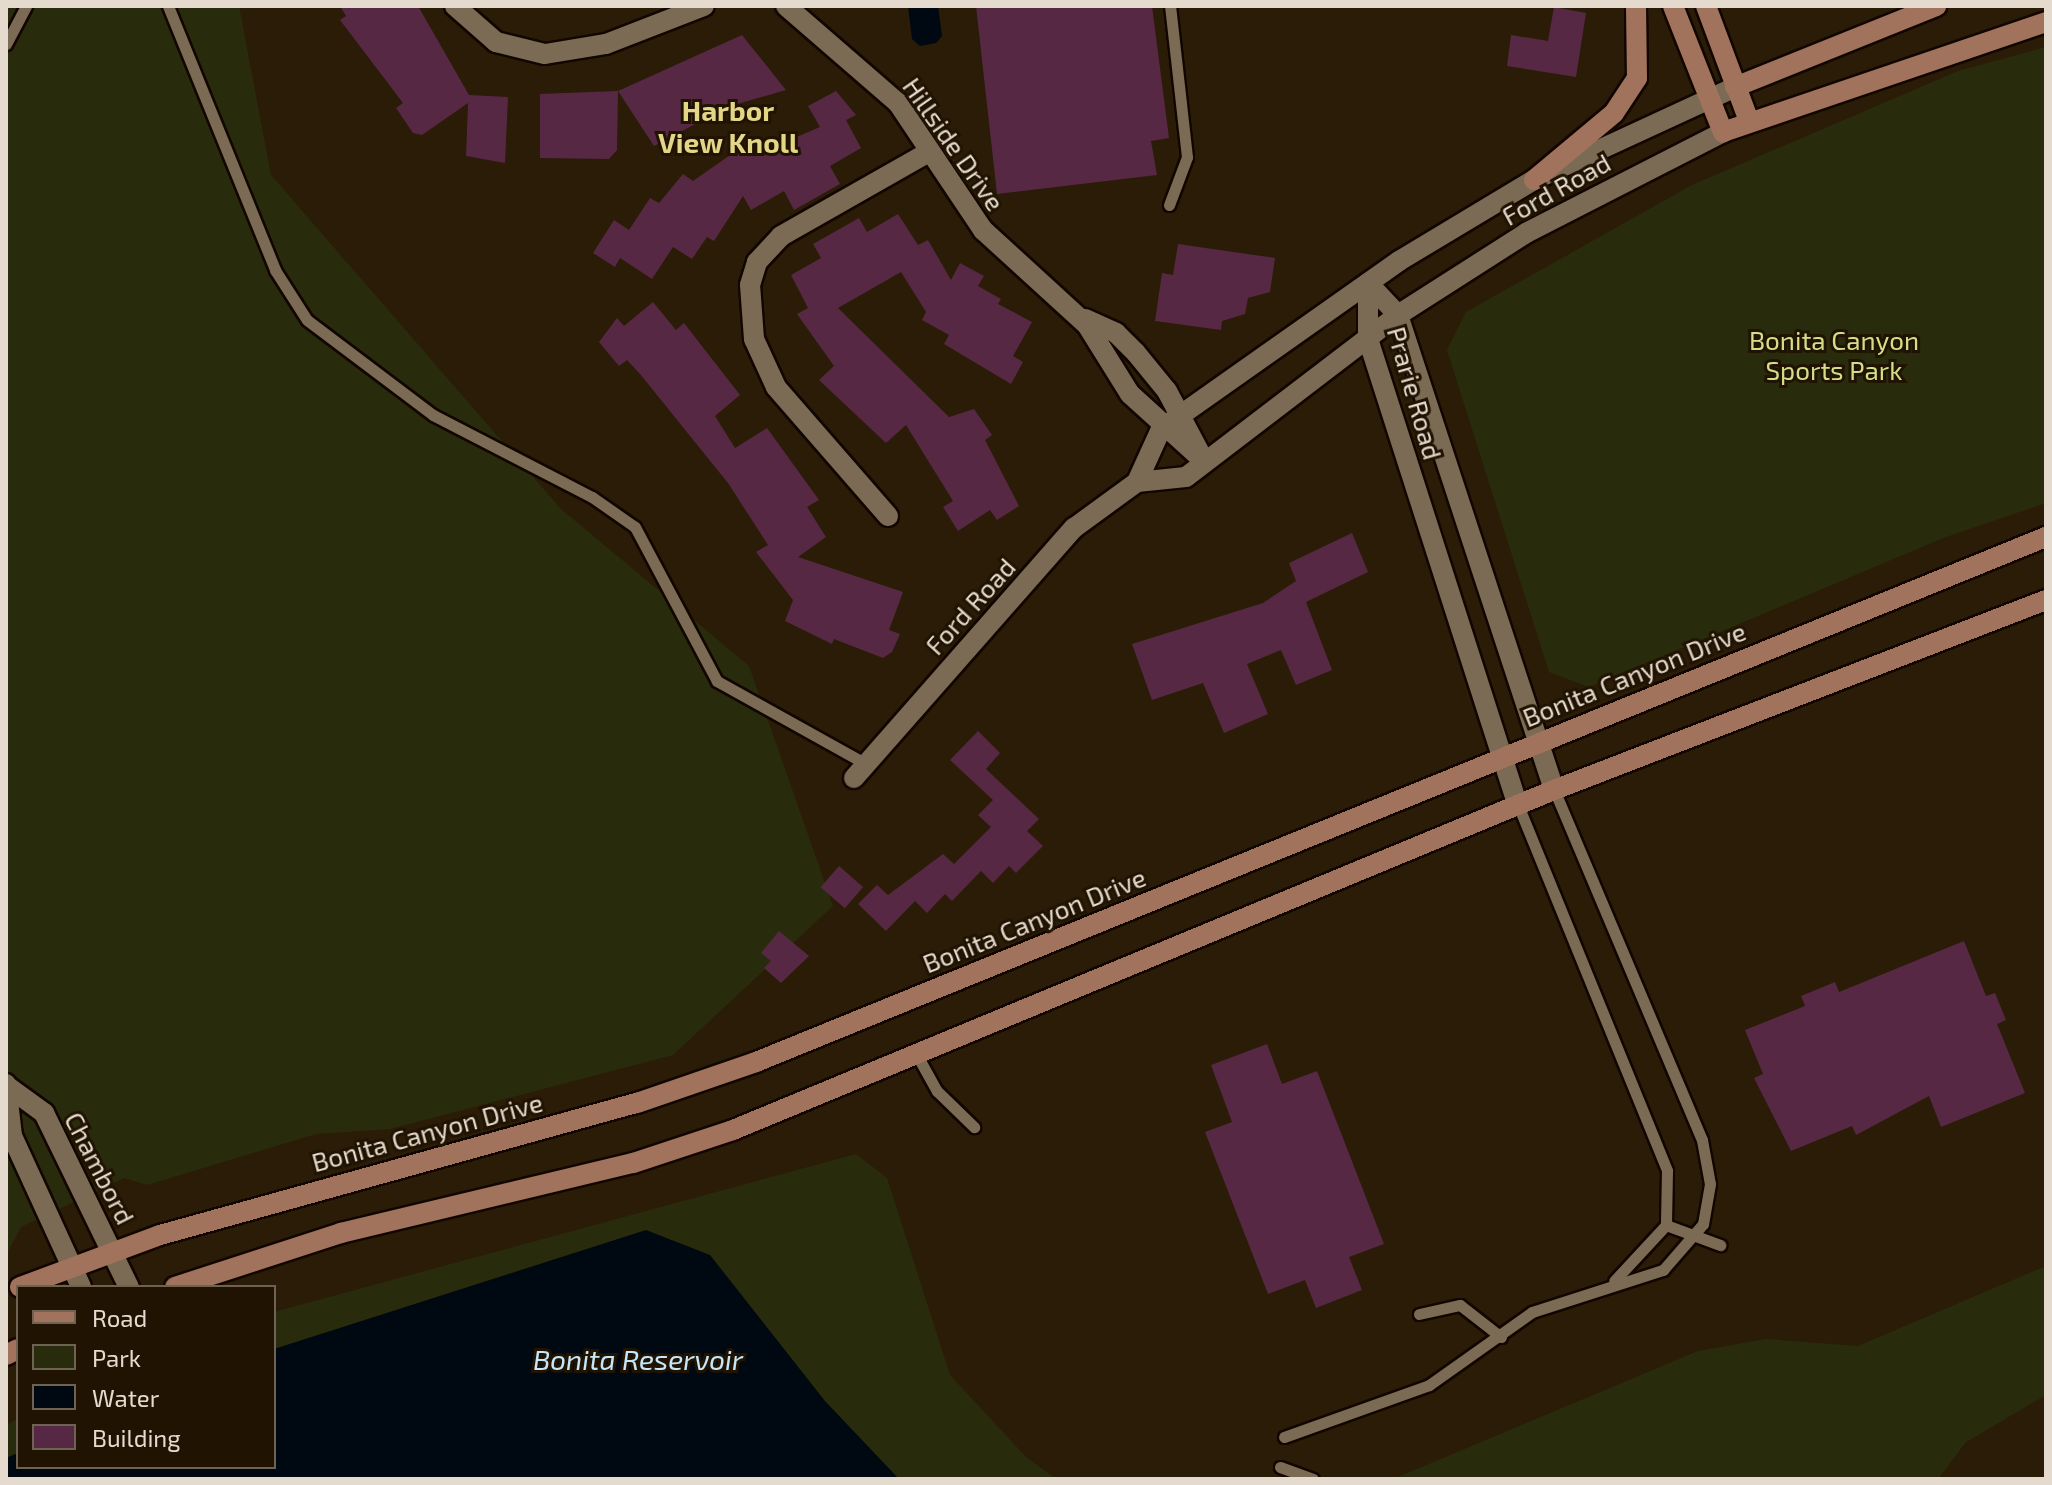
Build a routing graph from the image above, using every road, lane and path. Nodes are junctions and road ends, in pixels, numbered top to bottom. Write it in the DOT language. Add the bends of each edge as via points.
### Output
graph roads {
  1 [pos="26,6"];
  2 [pos="168,6"];
  3 [pos="455,6"];
  4 [pos="704,6"];
  5 [pos="786,6"];
  6 [pos="1170,6"];
  7 [pos="1636,6"];
  8 [pos="1673,6"];
  9 [pos="1706,6"];
  10 [pos="1936,6"];
  11 [pos="2046,22"];
  12 [pos="6,44"];
  13 [pos="1735,87"];
  14 [pos="1710,98"];
  15 [pos="1749,121"];
  16 [pos="1723,132"];
  17 [pos="929,152"];
  18 [pos="1534,180"];
  19 [pos="1169,205"];
  20 [pos="1368,283"];
  21 [pos="1398,315"];
  22 [pos="1078,316"];
  23 [pos="1368,339"];
  24 [pos="1180,415"];
  25 [pos="1161,429"];
  26 [pos="1205,462"];
  27 [pos="1137,482"];
  28 [pos="888,516"];
  29 [pos="2046,537"];
  30 [pos="2046,600"];
  31 [pos="1539,740"];
  32 [pos="1504,754"];
  33 [pos="860,771"];
  34 [pos="1554,790"];
  35 [pos="1518,805"];
  36 [pos="918,1057"];
  37 [pos="7,1085"];
  38 [pos="974,1127"];
  39 [pos="1666,1225"];
  40 [pos="1694,1237"];
  41 [pos="1720,1245"];
  42 [pos="112,1251"];
  43 [pos="73,1265"];
  44 [pos="1613,1282"];
  45 [pos="24,1285"];
  46 [pos="80,1285"];
  47 [pos="128,1285"];
  48 [pos="181,1285"];
  49 [pos="1419,1314"];
  50 [pos="1501,1337"];
  51 [pos="1284,1437"];
  52 [pos="1280,1467"];
  53 [pos="1313,1479"];
  1 -- 12 [label="lane"];
  2 -- 33 [label="lane" via="275,270 307,320 433,415 635,527 717,681"];
  3 -- 4 [label="street" via="496,42 545,54 620,39"];
  5 -- 17 [label="street, Hillside Drive" via="898,103"];
  6 -- 19 [label="lane" via="1187,157"];
  7 -- 18 [label="main road" via="1637,78 1614,113"];
  8 -- 14 [label="main road"];
  9 -- 13 [label="main road"];
  10 -- 13 [label="main road, Ford Road"];
  11 -- 15 [label="main road, Ford Road"];
  13 -- 14 [label="street, Ford Road"];
  13 -- 15 [label="main road"];
  14 -- 16 [label="main road"];
  14 -- 18 [label="street, Ford Road"];
  15 -- 16 [label="main road, Ford Road"];
  16 -- 21 [label="street, Ford Road" via="1526,233"];
  17 -- 22 [label="street, Hillside Drive" via="983,230"];
  17 -- 28 [label="street" via="781,236 750,285 754,339 776,387"];
  18 -- 20 [label="street, Ford Road"];
  20 -- 21 [label="street, Prarie Road"];
  20 -- 23 [label="street, Prarie Road"];
  20 -- 24 [label="street, Ford Road"];
  21 -- 23 [label="street, Ford Road"];
  21 -- 31 [label="street, Prarie Road"];
  22 -- 24 [label="street, Hillside Drive" via="1116,333"];
  22 -- 25 [label="street, Hillside Drive"];
  23 -- 26 [label="street, Ford Road"];
  23 -- 32 [label="street, Prarie Road"];
  24 -- 25 [label="street, Ford Road"];
  24 -- 26 [label="street, Hillside Drive"];
  25 -- 26 [label="street, Hillside Drive"];
  25 -- 27 [label="street, Ford Road"];
  26 -- 27 [label="street, Ford Road" via="1186,477"];
  27 -- 33 [label="street, Ford Road" via="1074,528"];
  29 -- 31 [label="main road, Bonita Canyon Drive"];
  30 -- 34 [label="main road"];
  31 -- 32 [label="main road, Bonita Canyon Drive"];
  31 -- 34 [label="street, Prarie Road"];
  32 -- 35 [label="street, Prarie Road"];
  32 -- 42 [label="main road, Bonita Canyon Drive" via="756,1062 637,1103 324,1185"];
  34 -- 35 [label="main road"];
  34 -- 40 [label="lane" via="1702,1140 1710,1184"];
  35 -- 36 [label="main road"];
  35 -- 39 [label="lane" via="1667,1171"];
  36 -- 38 [label="lane" via="937,1091"];
  36 -- 48 [label="main road" via="633,1163 341,1233"];
  37 -- 42 [label="street, Chambord" via="44,1113"];
  37 -- 43 [label="street, Chambord" via="12,1136"];
  39 -- 40 [label="lane"];
  39 -- 44 [label="lane"];
  40 -- 41 [label="lane"];
  40 -- 44 [label="lane" via="1663,1270"];
  42 -- 43 [label="main road, Bonita Canyon Drive"];
  42 -- 47 [label="street, Chambord"];
  43 -- 45 [label="main road, Bonita Canyon Drive"];
  43 -- 46 [label="street, Chambord"];
  44 -- 50 [label="lane" via="1532,1312"];
  49 -- 50 [label="lane" via="1460,1305"];
  50 -- 51 [label="lane" via="1429,1385"];
  52 -- 53 [label="lane"];
}
